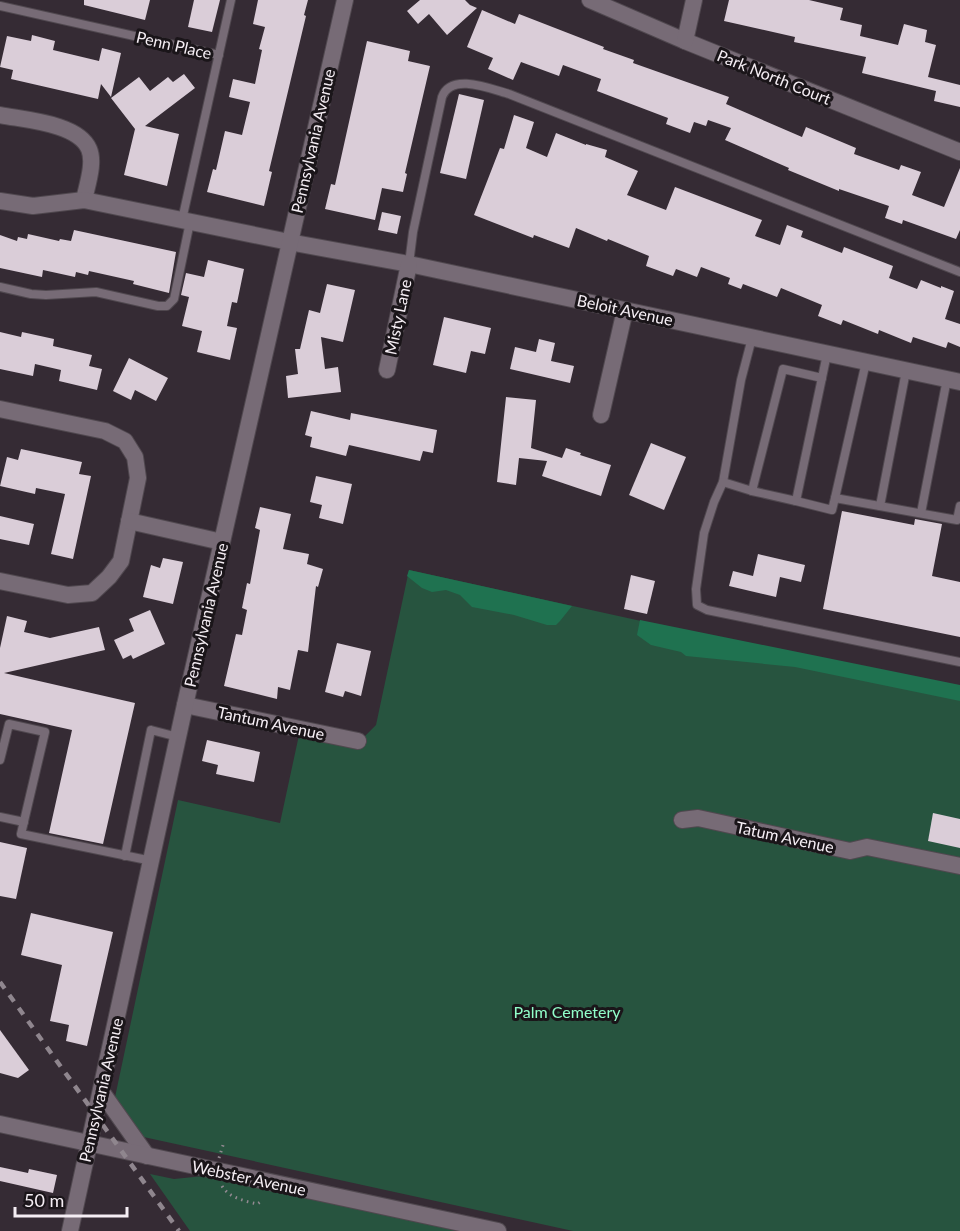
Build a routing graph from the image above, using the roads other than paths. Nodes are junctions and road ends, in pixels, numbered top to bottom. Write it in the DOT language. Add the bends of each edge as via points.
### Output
graph roads {
  1 [pos="231,0"];
  2 [pos="345,0"];
  3 [pos="590,0"];
  4 [pos="694,0"];
  5 [pos="0,6"];
  6 [pos="684,41"];
  7 [pos="219,55"];
  8 [pos="0,115"];
  9 [pos="960,152"];
  10 [pos="84,200"];
  11 [pos="0,201"];
  12 [pos="186,221"];
  13 [pos="289,242"];
  14 [pos="409,264"];
  15 [pos="960,273"];
  16 [pos="0,287"];
  17 [pos="625,310"];
  18 [pos="752,338"];
  19 [pos="828,354"];
  20 [pos="866,362"];
  21 [pos="387,370"];
  22 [pos="906,370"];
  23 [pos="822,378"];
  24 [pos="954,381"];
  25 [pos="0,408"];
  26 [pos="601,415"];
  27 [pos="723,482"];
  28 [pos="752,490"];
  29 [pos="835,498"];
  30 [pos="796,501"];
  31 [pos="880,506"];
  32 [pos="960,506"];
  33 [pos="921,513"];
  34 [pos="129,521"];
  35 [pos="222,542"];
  36 [pos="0,581"];
  37 [pos="960,662"];
  38 [pos="186,705"];
  39 [pos="179,737"];
  40 [pos="357,741"];
  41 [pos="0,760"];
  42 [pos="0,817"];
  43 [pos="682,820"];
  44 [pos="24,822"];
  45 [pos="125,856"];
  46 [pos="152,861"];
  47 [pos="960,866"];
  48 [pos="101,1091"];
  49 [pos="0,1125"];
  50 [pos="89,1143"];
  51 [pos="147,1156"];
  52 [pos="70,1231"];
  53 [pos="498,1231"];
  1 -- 7 [label="lane"];
  2 -- 13 [label="street, Pennsylvania Avenue"];
  3 -- 6 [label="street, Park North Court"];
  4 -- 6 [label="street"];
  5 -- 7 [label="lane, Penn Place"];
  6 -- 9 [label="street, Park North Court"];
  7 -- 12 [label="lane, Penn Place"];
  8 -- 10 [label="street" via="66,128 82,138 90,150"];
  10 -- 11 [label="street" via="33,206"];
  10 -- 12 [label="street"];
  12 -- 13 [label="street"];
  12 -- 16 [label="lane, Penn Place" via="174,298 167,306 96,292 46,295"];
  13 -- 14 [label="street, Beloit Avenue"];
  13 -- 35 [label="street, Pennsylvania Avenue"];
  14 -- 15 [label="lane" via="442,97 450,86 460,83 509,94"];
  14 -- 17 [label="street, Beloit Avenue"];
  14 -- 21 [label="street, Misty Lane"];
  17 -- 18 [label="street, Beloit Avenue"];
  17 -- 26 [label="street"];
  18 -- 19 [label="street, Beloit Avenue"];
  18 -- 27 [label="lane"];
  19 -- 20 [label="street, Beloit Avenue"];
  19 -- 23 [label="lane"];
  20 -- 22 [label="street, Beloit Avenue"];
  20 -- 29 [label="lane"];
  22 -- 24 [label="street, Beloit Avenue"];
  22 -- 31 [label="lane"];
  23 -- 28 [label="lane" via="783,369"];
  23 -- 30 [label="lane"];
  24 -- 33 [label="lane"];
  25 -- 34 [label="street" via="105,430 125,441 135,457 138,478"];
  27 -- 28 [label="lane"];
  27 -- 37 [label="lane" via="704,533 697,605"];
  28 -- 30 [label="lane"];
  29 -- 30 [label="lane" via="832,510"];
  29 -- 31 [label="lane"];
  31 -- 33 [label="lane"];
  32 -- 33 [label="lane" via="957,520"];
  34 -- 35 [label="street"];
  34 -- 36 [label="street" via="121,561 92,593 68,595"];
  35 -- 38 [label="street, Pennsylvania Avenue"];
  38 -- 39 [label="street, Pennsylvania Avenue"];
  38 -- 40 [label="street, Tantum Avenue"];
  39 -- 45 [label="lane" via="150,730"];
  39 -- 46 [label="street, Pennsylvania Avenue"];
  41 -- 44 [label="lane" via="9,724 45,732"];
  42 -- 44 [label="lane"];
  43 -- 47 [label="street, Tatum Avenue" via="698,818 850,851 867,847"];
  44 -- 45 [label="lane" via="21,834"];
  45 -- 46 [label="lane"];
  46 -- 48 [label="street, Pennsylvania Avenue"];
  48 -- 50 [label="street, Pennsylvania Avenue"];
  48 -- 51 [label="street"];
  49 -- 50 [label="street, Webster Avenue"];
  50 -- 51 [label="street, Webster Avenue"];
  50 -- 52 [label="street, Pennsylvania Avenue"];
  51 -- 53 [label="street, Webster Avenue"];
}
